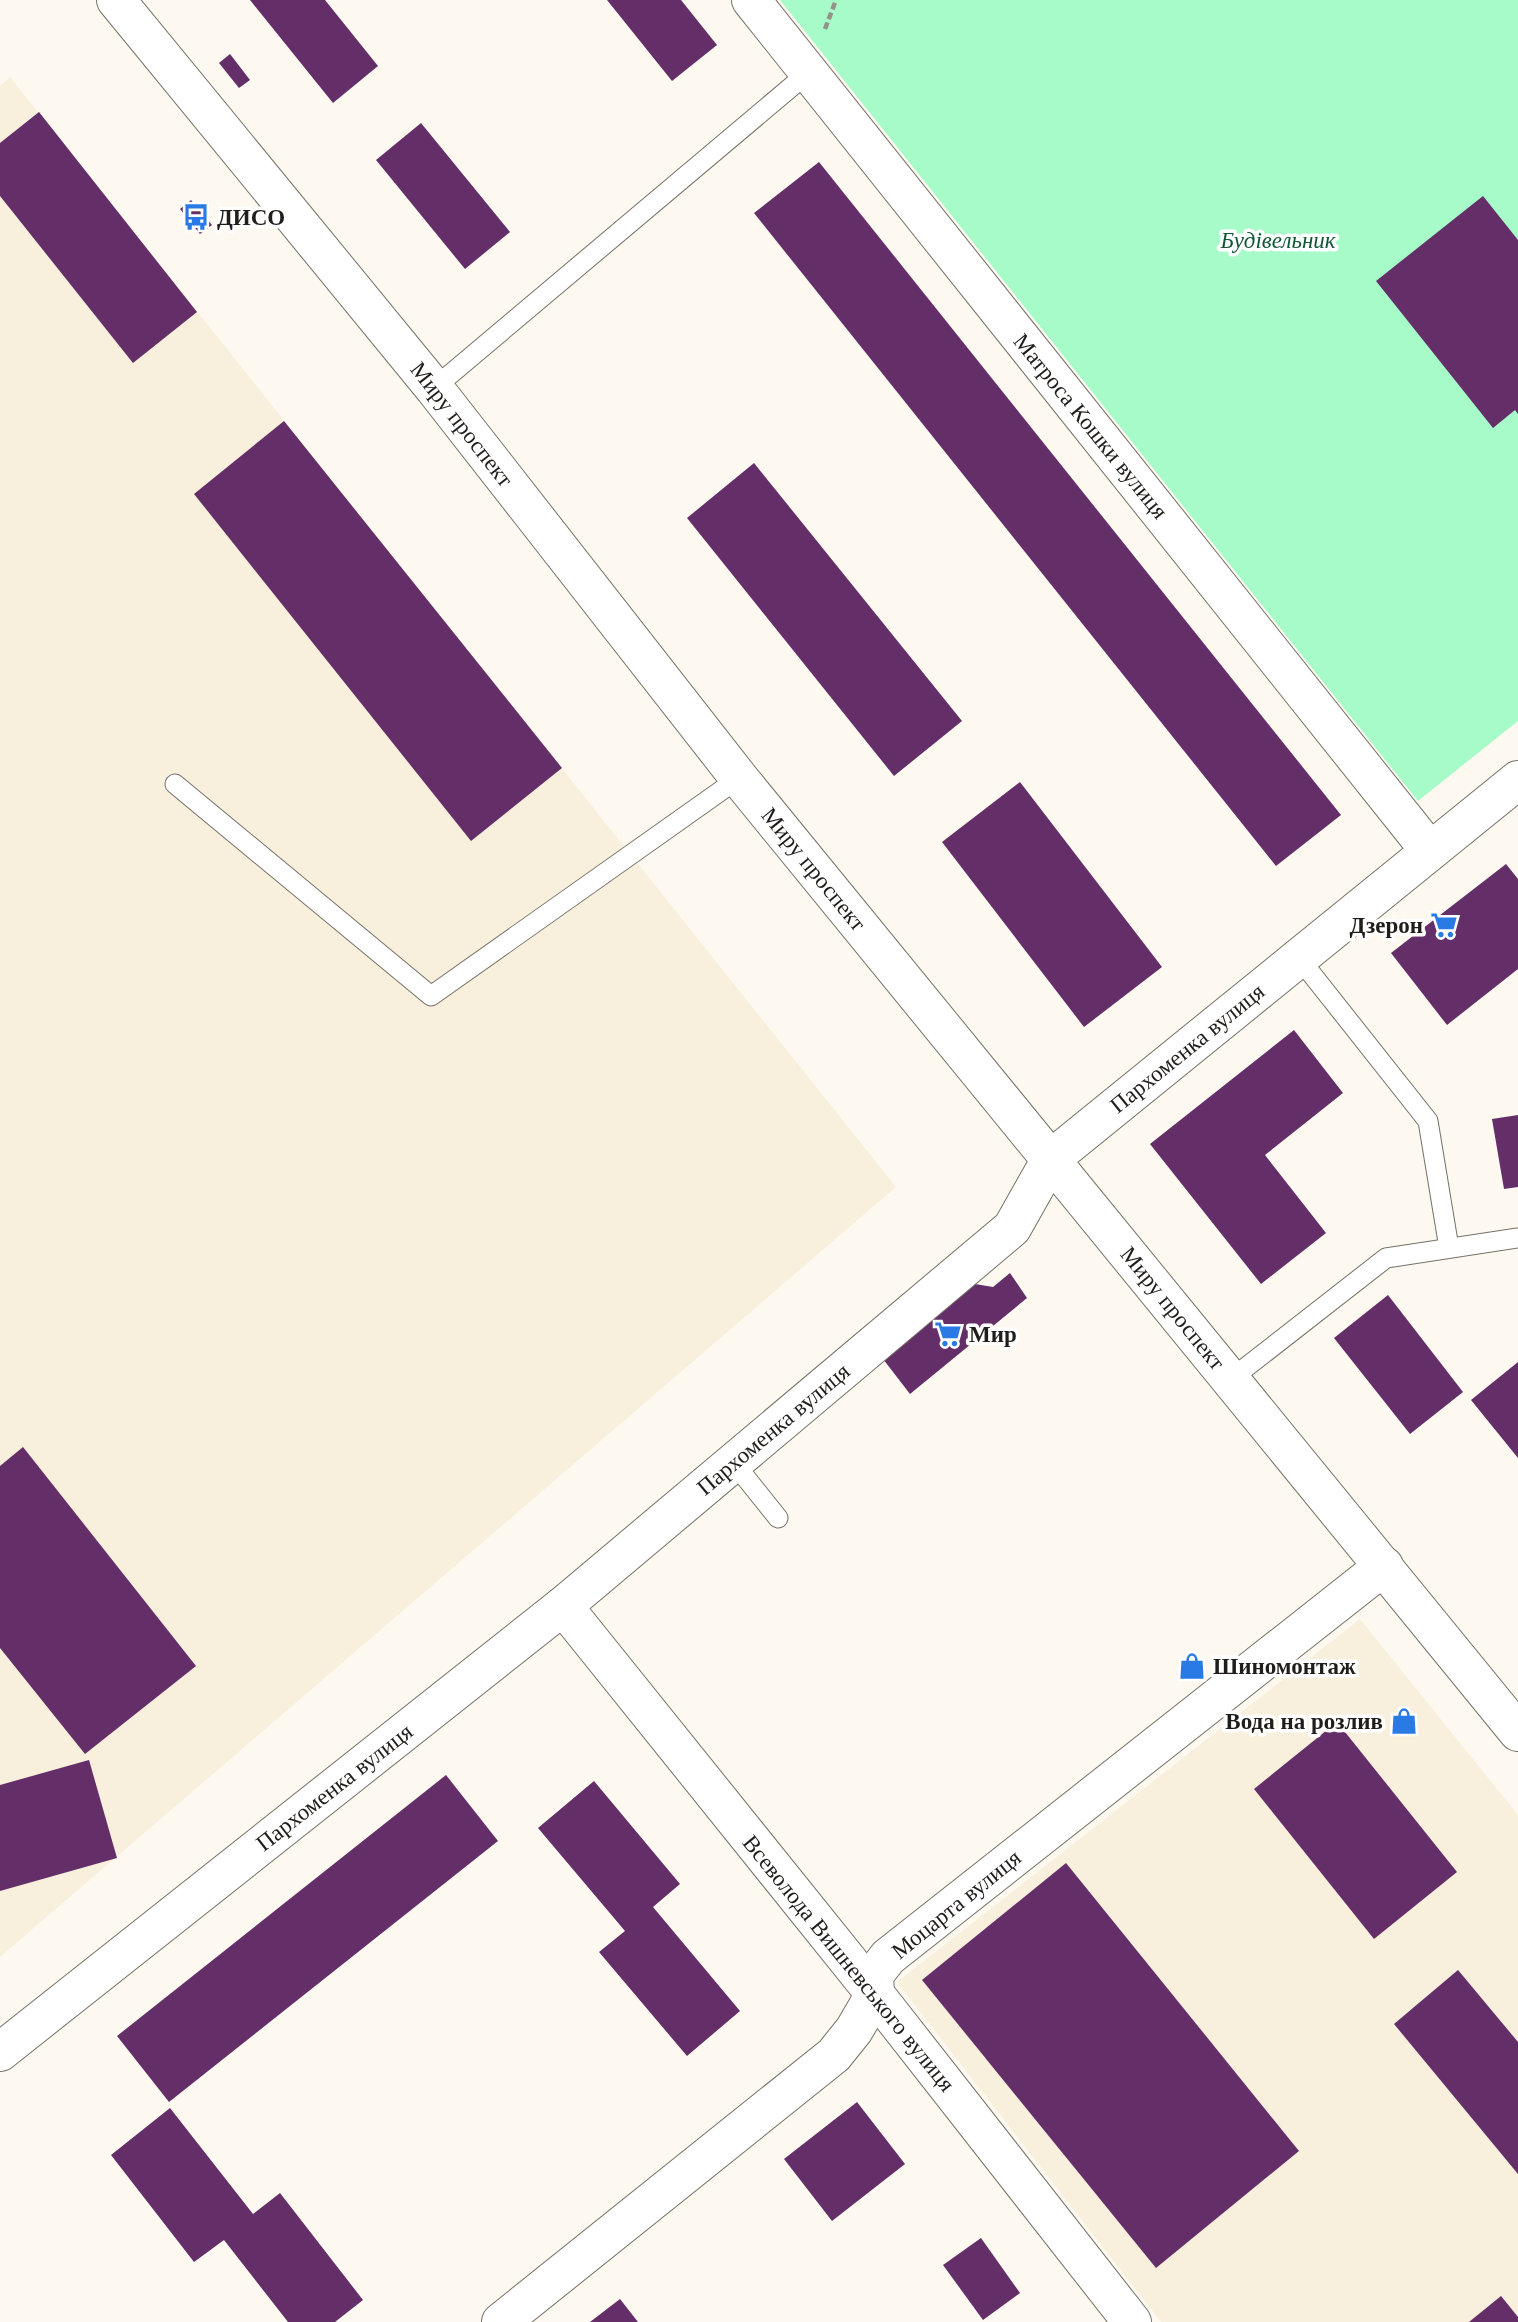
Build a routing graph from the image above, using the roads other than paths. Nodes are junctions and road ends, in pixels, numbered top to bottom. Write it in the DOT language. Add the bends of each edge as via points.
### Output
graph roads {
  1 [pos="116,0"];
  2 [pos="751,0"];
  3 [pos="808,72"];
  4 [pos="434,388"];
  5 [pos="739,778"];
  6 [pos="1518,780"];
  7 [pos="175,784"];
  8 [pos="1430,851"];
  9 [pos="1299,958"];
  10 [pos="1051,1159"];
  11 [pos="1518,1238"];
  12 [pos="1449,1248"];
  13 [pos="1231,1379"];
  14 [pos="734,1462"];
  15 [pos="778,1518"];
  16 [pos="1384,1566"];
  17 [pos="563,1605"];
  18 [pos="1518,1732"];
  19 [pos="875,1994"];
  20 [pos="0,2052"];
  21 [pos="501,2322"];
  22 [pos="1132,2322"];
  1 -- 4 [label="street, Миру проспект"];
  2 -- 3 [label="street, Матроса Кошки вулиця"];
  3 -- 4 [label="lane"];
  3 -- 8 [label="street, Матроса Кошки вулиця"];
  4 -- 5 [label="street, Миру проспект"];
  5 -- 7 [label="lane" via="431,996"];
  5 -- 10 [label="street, Миру проспект"];
  6 -- 8 [label="street, Пархоменка вулиця"];
  8 -- 9 [label="street, Пархоменка вулиця"];
  9 -- 10 [label="street, Пархоменка вулиця"];
  9 -- 12 [label="lane" via="1428,1121"];
  10 -- 13 [label="street, Миру проспект"];
  10 -- 14 [label="street, Пархоменка вулиця" via="1012,1228"];
  11 -- 12 [label="lane"];
  12 -- 13 [label="lane" via="1387,1258"];
  13 -- 16 [label="street, Миру проспект"];
  14 -- 15 [label="lane"];
  14 -- 17 [label="street, Пархоменка вулиця"];
  16 -- 18 [label="street, Миру проспект"];
  16 -- 19 [label="street, Моцарта вулиця" via="888,1957 874,1975"];
  17 -- 19 [label="street, Всеволода Вишневського вулиця"];
  17 -- 20 [label="street, Пархоменка вулиця"];
  19 -- 21 [label="street, Моцарта вулиця" via="834,2055"];
  19 -- 22 [label="street, Всеволода Вишневського вулиця"];
}
